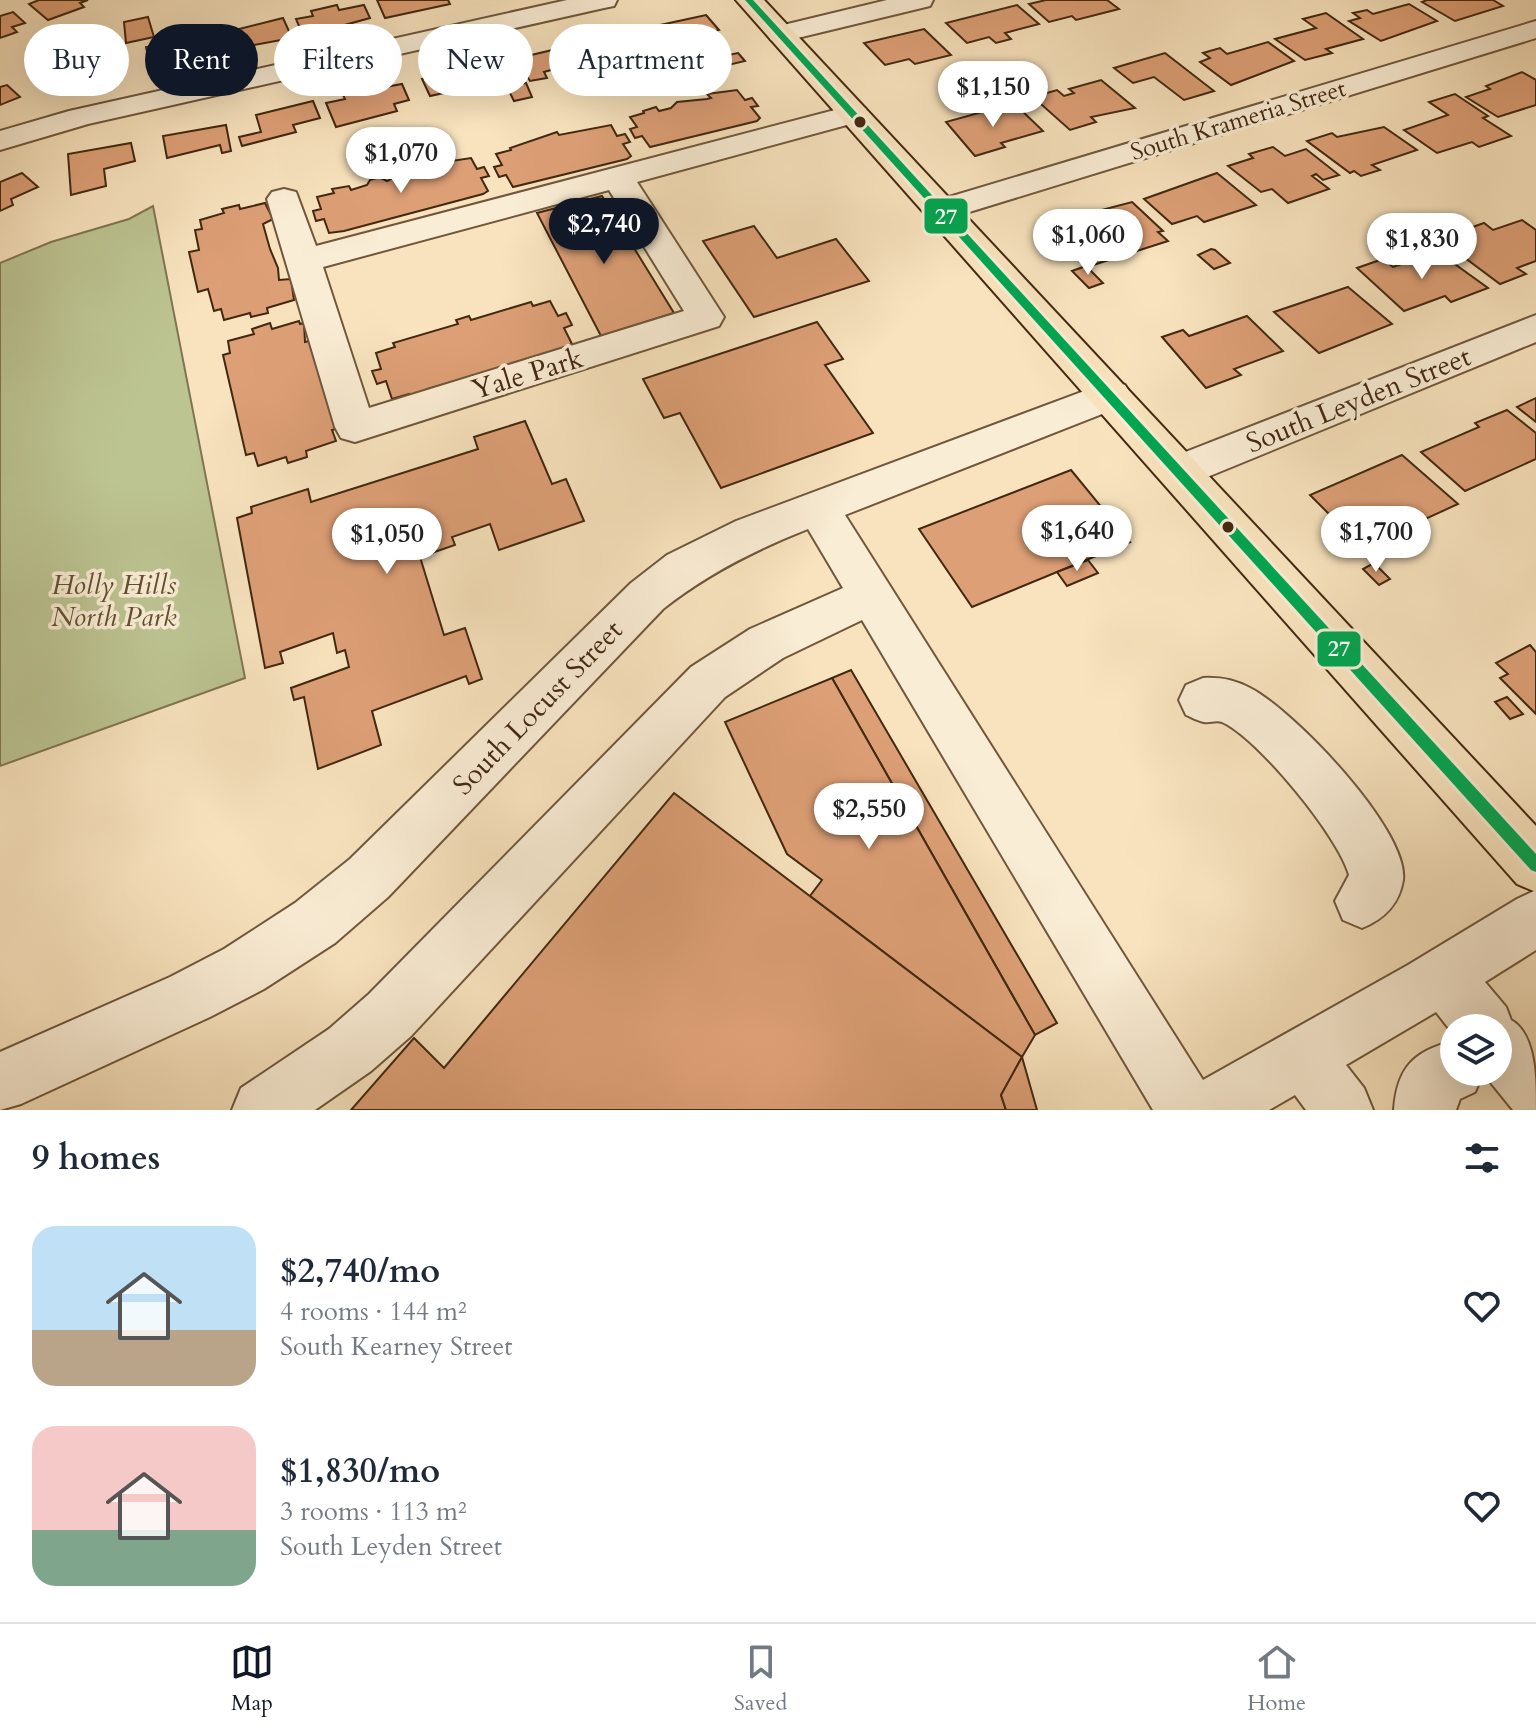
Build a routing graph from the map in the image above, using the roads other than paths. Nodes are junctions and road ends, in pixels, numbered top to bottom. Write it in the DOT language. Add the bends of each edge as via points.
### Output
graph roads {
  1 [pos="604,0"];
  2 [pos="749,0"];
  3 [pos="920,0"];
  4 [pos="1536,29"];
  5 [pos="781,34"];
  6 [pos="854,114"];
  7 [pos="0,141"];
  8 [pos="618,177"];
  9 [pos="284,199"];
  10 [pos="941,210"];
  11 [pos="303,261"];
  12 [pos="1536,328"];
  13 [pos="1111,395"];
  14 [pos="1180,471"];
  15 [pos="817,507"];
  16 [pos="872,596"];
  17 [pos="1203,700"];
  18 [pos="1536,865"];
  19 [pos="1362,901"];
  20 [pos="1536,918"];
  21 [pos="1443,975"];
  22 [pos="1474,1014"];
  23 [pos="1303,1055"];
  24 [pos="1512,1062"];
  25 [pos="1440,1076"];
  26 [pos="0,1083"];
  27 [pos="1512,1083"];
  28 [pos="1536,1092"];
  29 [pos="263,1110"];
  30 [pos="1187,1110"];
  31 [pos="1210,1110"];
  32 [pos="1342,1110"];
  33 [pos="1425,1110"];
  1 -- 7 [label="street" via="80,117"];
  2 -- 5 [label="main road"];
  3 -- 5 [label="street"];
  4 -- 10 [label="street, South Krameria Street"];
  5 -- 6 [label="main road"];
  6 -- 8 [label="street"];
  6 -- 10 [label="main road"];
  8 -- 11 [label="street"];
  8 -- 11 [label="street, Yale Park" via="706,317 355,427"];
  9 -- 11 [label="street, Yale Park"];
  10 -- 13 [label="main road"];
  12 -- 14 [label="street, South Leyden Street"];
  13 -- 14 [label="main road"];
  13 -- 15 [label="street, South Locust Street"];
  14 -- 18 [label="main road"];
  15 -- 16 [label="street"];
  15 -- 26 [label="street, South Locust Street" via="721,546 654,589 369,878 315,923 254,964 190,997"];
  16 -- 29 [label="street" via="771,639 708,682 399,1007 350,1050"];
  16 -- 30 [label="street"];
  17 -- 19 [label="street" via="1232,702 1268,726 1349,821 1375,868 1374,886"];
  20 -- 21 [label="street"];
  21 -- 22 [label="street"];
  21 -- 23 [label="street"];
  23 -- 31 [label="street"];
  23 -- 32 [label="street"];
  24 -- 28 [label="street"];
  25 -- 33 [label="street" via="1426,1089"];
  27 -- 28 [label="street"];
}
